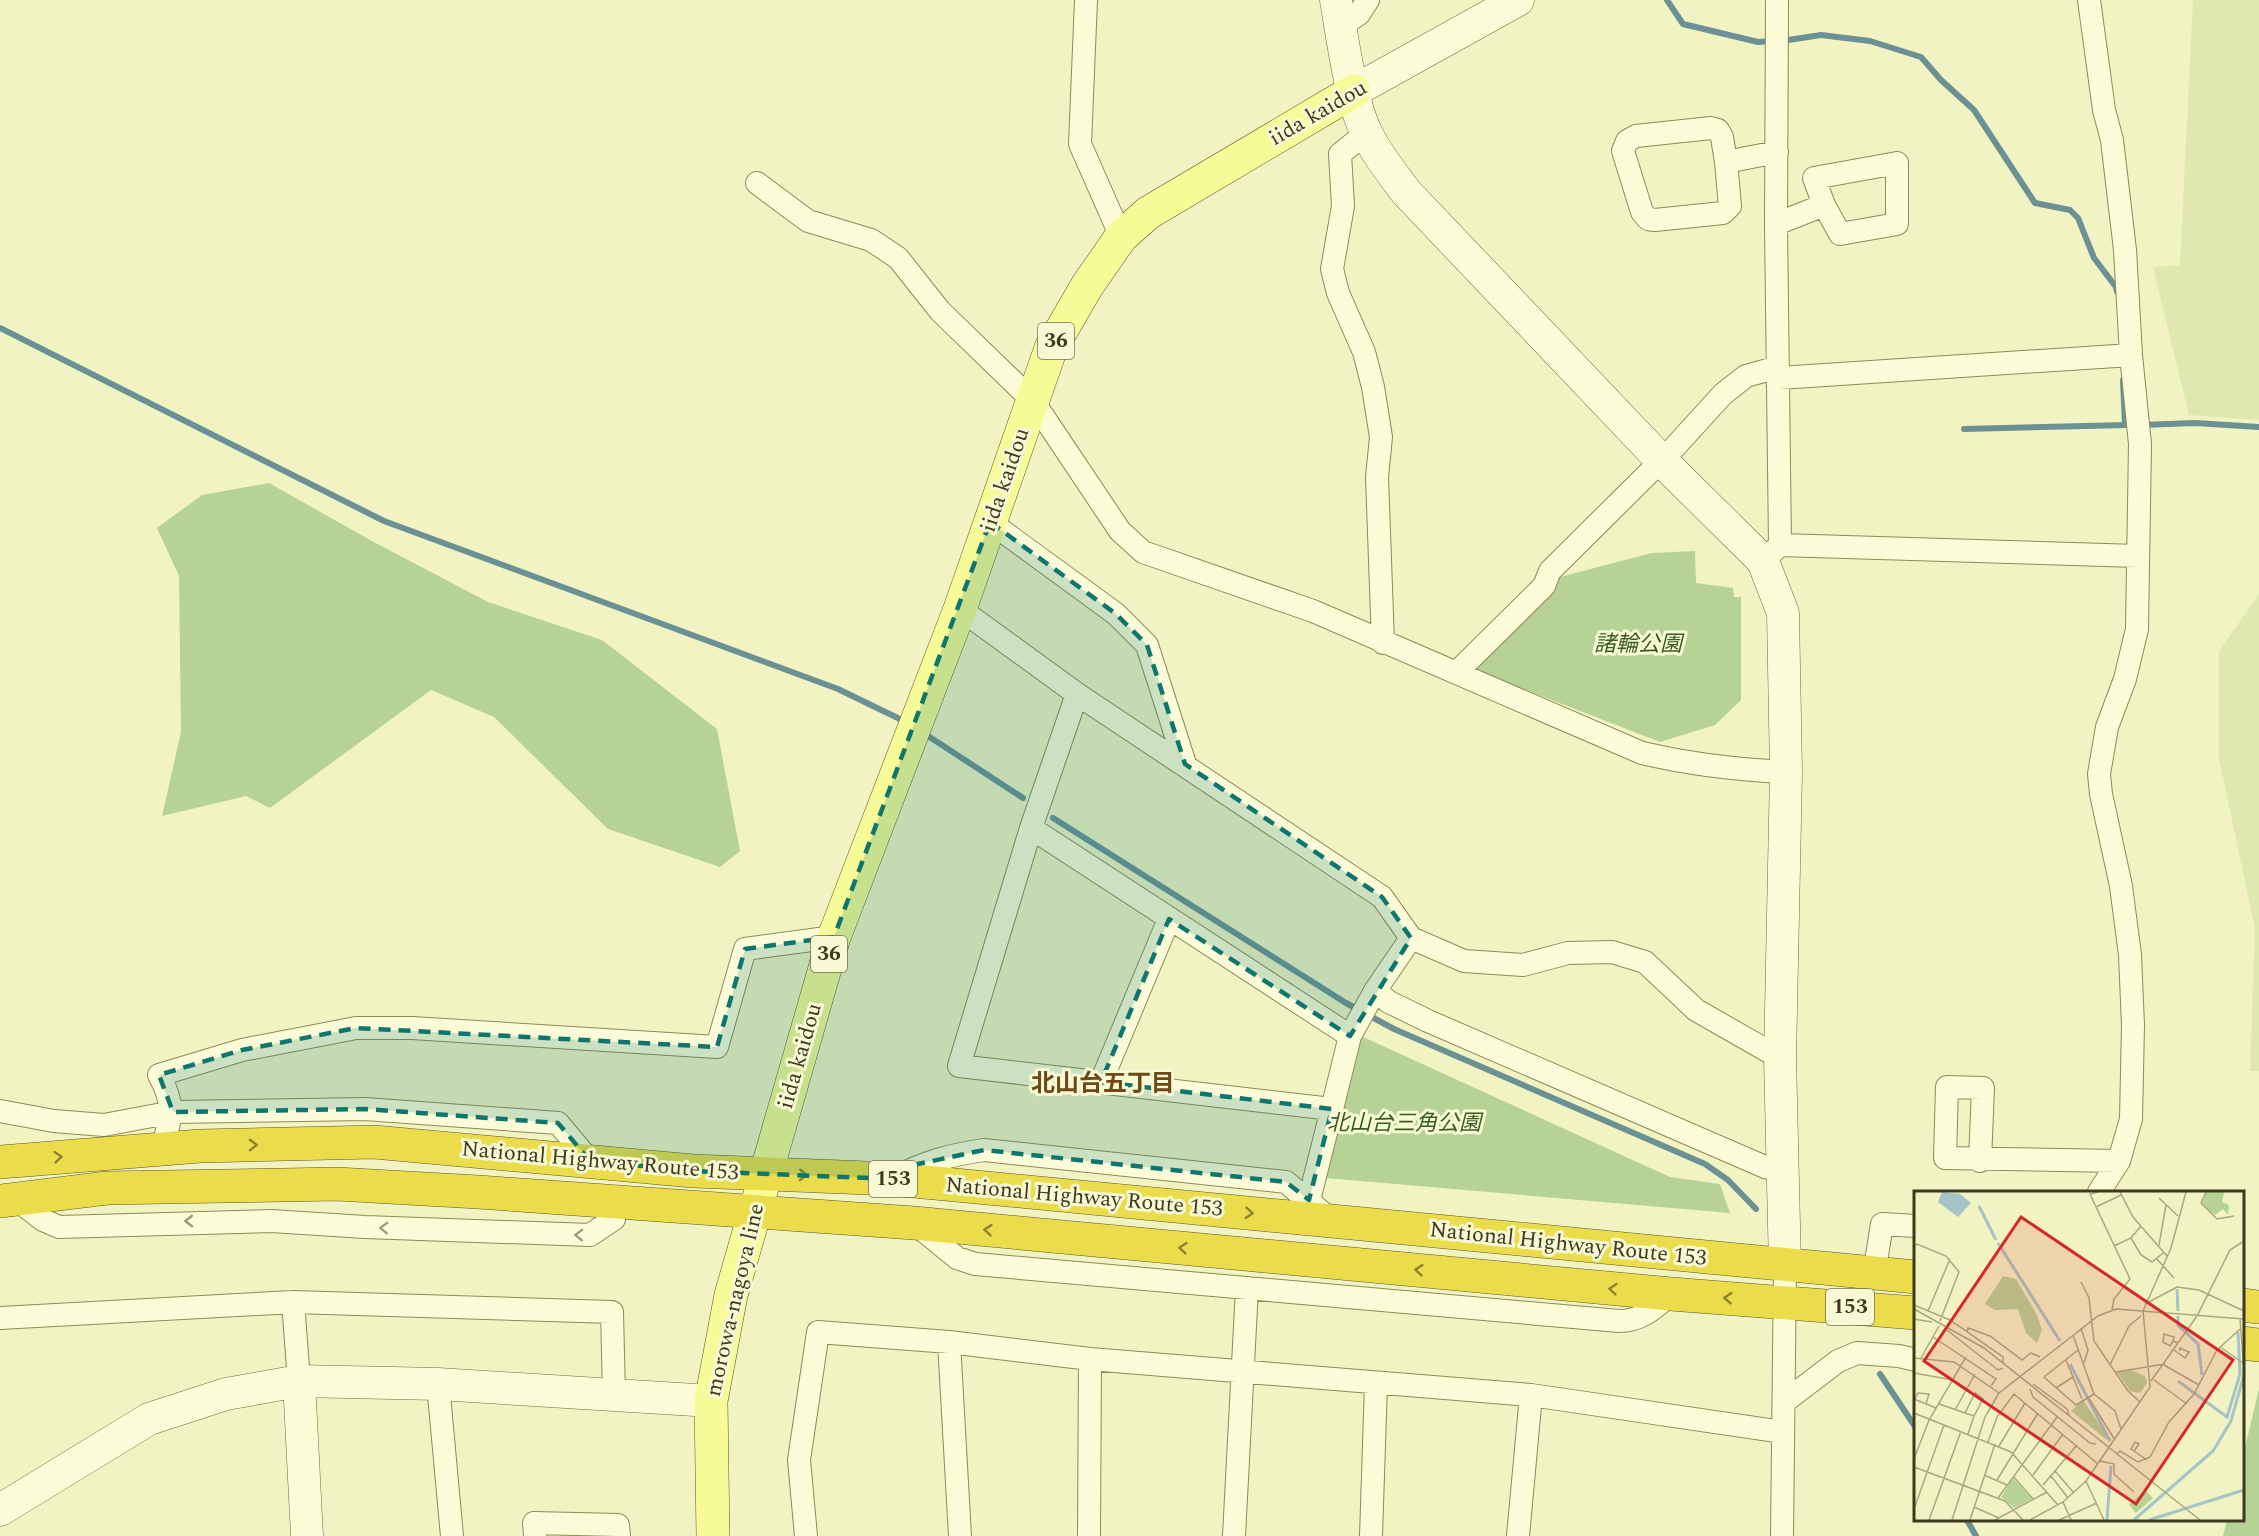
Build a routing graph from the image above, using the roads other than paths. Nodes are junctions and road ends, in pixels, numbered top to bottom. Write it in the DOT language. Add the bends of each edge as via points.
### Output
graph roads {
  1 [pos="1086,0"];
  2 [pos="1368,0"];
  3 [pos="1518,0"];
  4 [pos="1777,0"];
  5 [pos="2090,0"];
  6 [pos="1339,13"];
  7 [pos="1354,91"];
  8 [pos="1366,133"];
  9 [pos="1777,152"];
  10 [pos="1726,162"];
  11 [pos="757,183"];
  12 [pos="1824,205"];
  13 [pos="1776,224"];
  14 [pos="1121,237"];
  15 [pos="2130,355"];
  16 [pos="1779,372"];
  17 [pos="1033,401"];
  18 [pos="1660,459"];
  19 [pos="990,522"];
  20 [pos="1772,553"];
  21 [pos="2138,556"];
  22 [pos="960,609"];
  23 [pos="1383,643"];
  24 [pos="1457,672"];
  25 [pos="1077,694"];
  26 [pos="1185,764"];
  27 [pos="1786,772"];
  28 [pos="1031,828"];
  29 [pos="1169,919"];
  30 [pos="834,937"];
  31 [pos="1411,938"];
  32 [pos="1372,996"];
  33 [pos="1353,1030"];
  34 [pos="1780,1058"];
  35 [pos="1101,1082"];
  36 [pos="1332,1109"];
  37 [pos="0,1111"];
  38 [pos="173,1112"];
  39 [pos="162,1149"];
  40 [pos="590,1161"];
  41 [pos="1980,1161"];
  42 [pos="2120,1161"];
  43 [pos="0,1162"];
  44 [pos="1784,1171"];
  45 [pos="765,1174"];
  46 [pos="2100,1191"];
  47 [pos="8,1201"];
  48 [pos="754,1210"];
  49 [pos="1320,1210"];
  50 [pos="914,1223"];
  51 [pos="1914,1226"];
  52 [pos="1785,1266"];
  53 [pos="1874,1274"];
  54 [pos="1914,1277"];
  55 [pos="1247,1288"];
  56 [pos="1671,1294"];
  57 [pos="293,1302"];
  58 [pos="1784,1302"];
  59 [pos="2244,1305"];
  60 [pos="2259,1307"];
  61 [pos="1914,1312"];
  62 [pos="0,1318"];
  63 [pos="949,1342"];
  64 [pos="2244,1344"];
  65 [pos="2259,1345"];
  66 [pos="1090,1359"];
  67 [pos="1914,1360"];
  68 [pos="1241,1370"];
  69 [pos="299,1381"];
  70 [pos="1376,1383"];
  71 [pos="438,1384"];
  72 [pos="614,1395"];
  73 [pos="1531,1395"];
  74 [pos="711,1401"];
  75 [pos="1784,1402"];
  76 [pos="1784,1432"];
  77 [pos="0,1510"];
  78 [pos="303,1534"];
  79 [pos="452,1536"];
  80 [pos="535,1536"];
  81 [pos="619,1536"];
  82 [pos="714,1536"];
  83 [pos="806,1536"];
  84 [pos="960,1536"];
  85 [pos="1089,1536"];
  86 [pos="1234,1536"];
  87 [pos="1371,1536"];
  88 [pos="1518,1536"];
  89 [pos="1782,1536"];
  1 -- 14 [label="street" via="1080,144"];
  2 -- 6 [label="street" via="1359,14"];
  3 -- 7 [label="street, iida kaidou"];
  4 -- 9 [label="street"];
  5 -- 15 [label="street" via="2125,250"];
  6 -- 7 [label="street"];
  7 -- 8 [label="street"];
  7 -- 14 [label="main road, iida kaidou / 36" via="1148,213"];
  8 -- 18 [label="street" via="1406,192"];
  8 -- 23 [label="street" via="1340,154 1343,206 1332,269 1338,293 1364,352 1379,427"];
  9 -- 10 [label="street"];
  9 -- 13 [label="street"];
  10 -- 10 [label="street" via="1730,206 1723,213 1653,220 1642,212 1623,151 1627,141 1636,136 1711,128 1722,137"];
  11 -- 17 [label="street" via="808,221 886,248 940,311"];
  12 -- 13 [label="street"];
  13 -- 16 [label="street"];
  14 -- 17 [label="main road, iida kaidou / 36" via="1051,348"];
  15 -- 16 [label="street"];
  15 -- 21 [label="street" via="2140,444"];
  16 -- 18 [label="street" via="1755,372 1734,385"];
  16 -- 20 [label="street"];
  17 -- 19 [label="main road, iida kaidou / 36"];
  17 -- 23 [label="street" via="1120,531 1143,552 1313,611"];
  18 -- 20 [label="street"];
  18 -- 24 [label="street" via="1550,571 1544,586"];
  19 -- 22 [label="main road, iida kaidou / 36"];
  19 -- 26 [label="street" via="1116,614 1147,645"];
  20 -- 21 [label="street"];
  20 -- 27 [label="street" via="1783,613"];
  21 -- 42 [label="street" via="2136,629 2125,679 2107,727 2100,774 2130,955 2131,1119"];
  22 -- 25 [label="street"];
  22 -- 30 [label="main road, iida kaidou / 36"];
  23 -- 24 [label="street"];
  24 -- 27 [label="street" via="1642,753 1742,770"];
  25 -- 26 [label="street"];
  25 -- 28 [label="street"];
  26 -- 31 [label="street" via="1382,897"];
  27 -- 34 [label="street"];
  28 -- 29 [label="street"];
  28 -- 35 [label="street" via="959,1066"];
  29 -- 33 [label="street"];
  29 -- 35 [label="street"];
  30 -- 38 [label="street" via="745,949 717,1047 356,1028 242,1050 159,1075"];
  30 -- 45 [label="main road, iida kaidou / 36"];
  31 -- 32 [label="street"];
  31 -- 34 [label="street" via="1464,961 1523,965 1568,953 1612,952 1645,962 1696,1010"];
  32 -- 33 [label="street"];
  32 -- 44 [label="street" via="1765,1167"];
  33 -- 36 [label="street"];
  34 -- 44 [label="street"];
  35 -- 36 [label="street"];
  36 -- 49 [label="street"];
  37 -- 38 [label="street" via="104,1125"];
  38 -- 39 [label="street"];
  38 -- 40 [label="street" via="365,1109 558,1123"];
  39 -- 40 [label="highway, National Highway Route 153 / 153, one-way" via="374,1142"];
  43 -- 39 [label="highway, National Highway Route 153 / 153, one-way"];
  40 -- 45 [label="highway, National Highway Route 153 / 153"];
  41 -- 42 [label="street"];
  42 -- 46 [label="street"];
  44 -- 52 [label="street"];
  45 -- 48 [label="main road, morowa-nagoya line / 36"];
  45 -- 49 [label="highway, National Highway Route 153 / 153, one-way" via="893,1179"];
  48 -- 47 [label="highway, National Highway Route 153 / 153, one-way" via="337,1185 107,1188"];
  48 -- 50 [label="highway, National Highway Route 153 / 153"];
  48 -- 74 [label="main road, morowa-nagoya line / 36" via="731,1295"];
  49 -- 52 [label="highway, National Highway Route 153 / 153"];
  50 -- 55 [label="street" via="957,1258 975,1264"];
  56 -- 50 [label="highway, National Highway Route 153 / 153, one-way"];
  51 -- 53 [label="street" via="1882,1224"];
  52 -- 53 [label="highway, National Highway Route 153 / 153"];
  52 -- 58 [label="street"];
  53 -- 54 [label="highway, National Highway Route 153 / 153"];
  55 -- 56 [label="street" via="1619,1321 1646,1316"];
  55 -- 68 [label="street"];
  58 -- 56 [label="highway, National Highway Route 153 / 153, one-way"];
  57 -- 62 [label="street"];
  57 -- 69 [label="street"];
  57 -- 72 [label="street" via="612,1312"];
  58 -- 61 [label="highway, National Highway Route 153 / 153"];
  58 -- 75 [label="street"];
  59 -- 60 [label="highway"];
  63 -- 66 [label="street"];
  63 -- 83 [label="street" via="818,1332 799,1460"];
  63 -- 84 [label="street"];
  64 -- 65 [label="highway"];
  66 -- 68 [label="street"];
  66 -- 85 [label="street"];
  67 -- 75 [label="street" via="1857,1353 1838,1361"];
  68 -- 70 [label="street"];
  68 -- 86 [label="street"];
  69 -- 71 [label="street"];
  69 -- 77 [label="street" via="226,1394 149,1419"];
  69 -- 78 [label="street"];
  70 -- 73 [label="street"];
  70 -- 87 [label="street"];
  71 -- 72 [label="street"];
  71 -- 79 [label="street"];
  72 -- 74 [label="street"];
  73 -- 76 [label="street"];
  73 -- 88 [label="street"];
  74 -- 82 [label="main road, morowa-nagoya line / 36"];
  75 -- 76 [label="street"];
  76 -- 89 [label="street"];
  80 -- 81 [label="street" via="534,1522 618,1525"];
}
